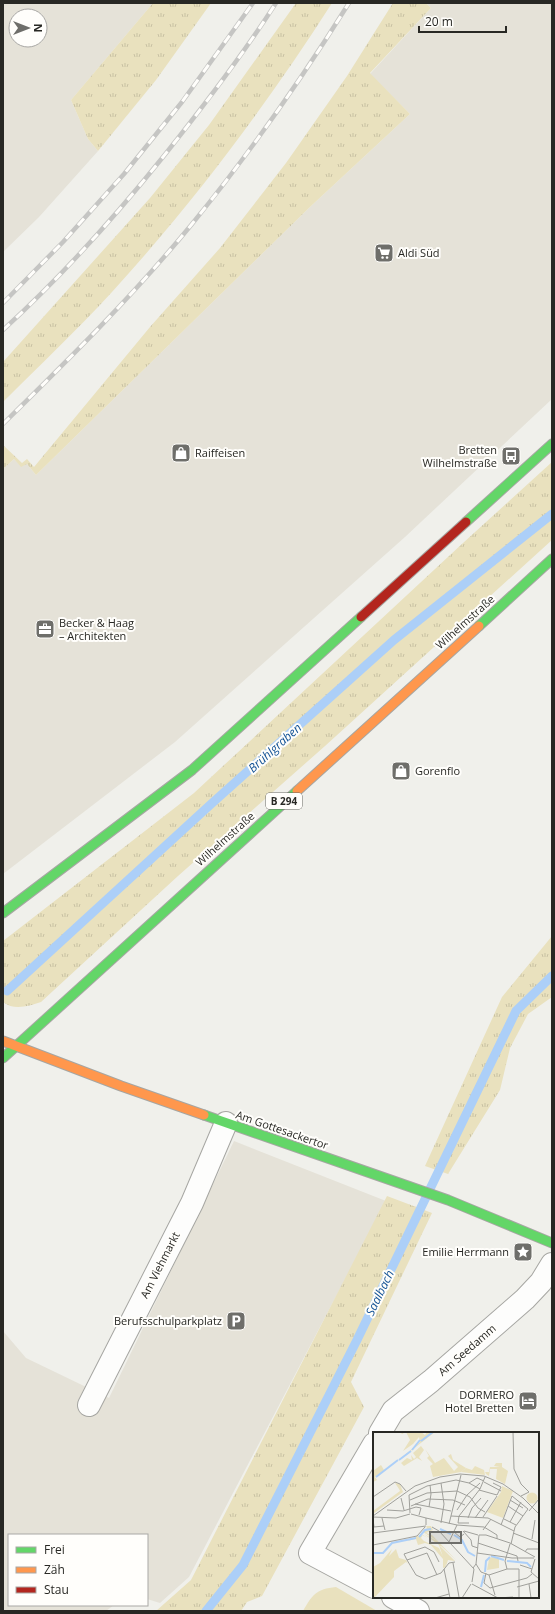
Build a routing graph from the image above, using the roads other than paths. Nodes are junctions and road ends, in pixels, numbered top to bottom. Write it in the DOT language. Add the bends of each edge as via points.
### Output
graph roads {
  1 [pos="552,444"];
  2 [pos="552,558"];
  3 [pos="3,913"];
  4 [pos="3,1040"];
  5 [pos="17,1046"];
  6 [pos="3,1058"];
  7 [pos="226,1123"];
  8 [pos="552,1243"];
  9 [pos="552,1264"];
  10 [pos="89,1405"];
  11 [pos="381,1432"];
  12 [pos="373,1446"];
  13 [pos="373,1586"];
  14 [pos="394,1598"];
  15 [pos="418,1611"];
  1 -- 3 [label="main road" via="192,770"];
  2 -- 5 [label="main road, Wilhelmstraße / B 294"];
  4 -- 5 [label="main road, Am Gottesackertor"];
  5 -- 6 [label="main road, Wilhelmstraße / B 294"];
  5 -- 7 [label="main road, Am Gottesackertor"];
  7 -- 8 [label="main road, Am Gottesackertor" via="448,1200"];
  7 -- 10 [label="street, Am Viehmarkt" via="192,1203"];
  9 -- 11 [label="street, Am Seedamm" via="542,1282 525,1299 393,1411"];
  12 -- 13 [label="street" via="310,1553"];
  14 -- 15 [label="street"];
}
